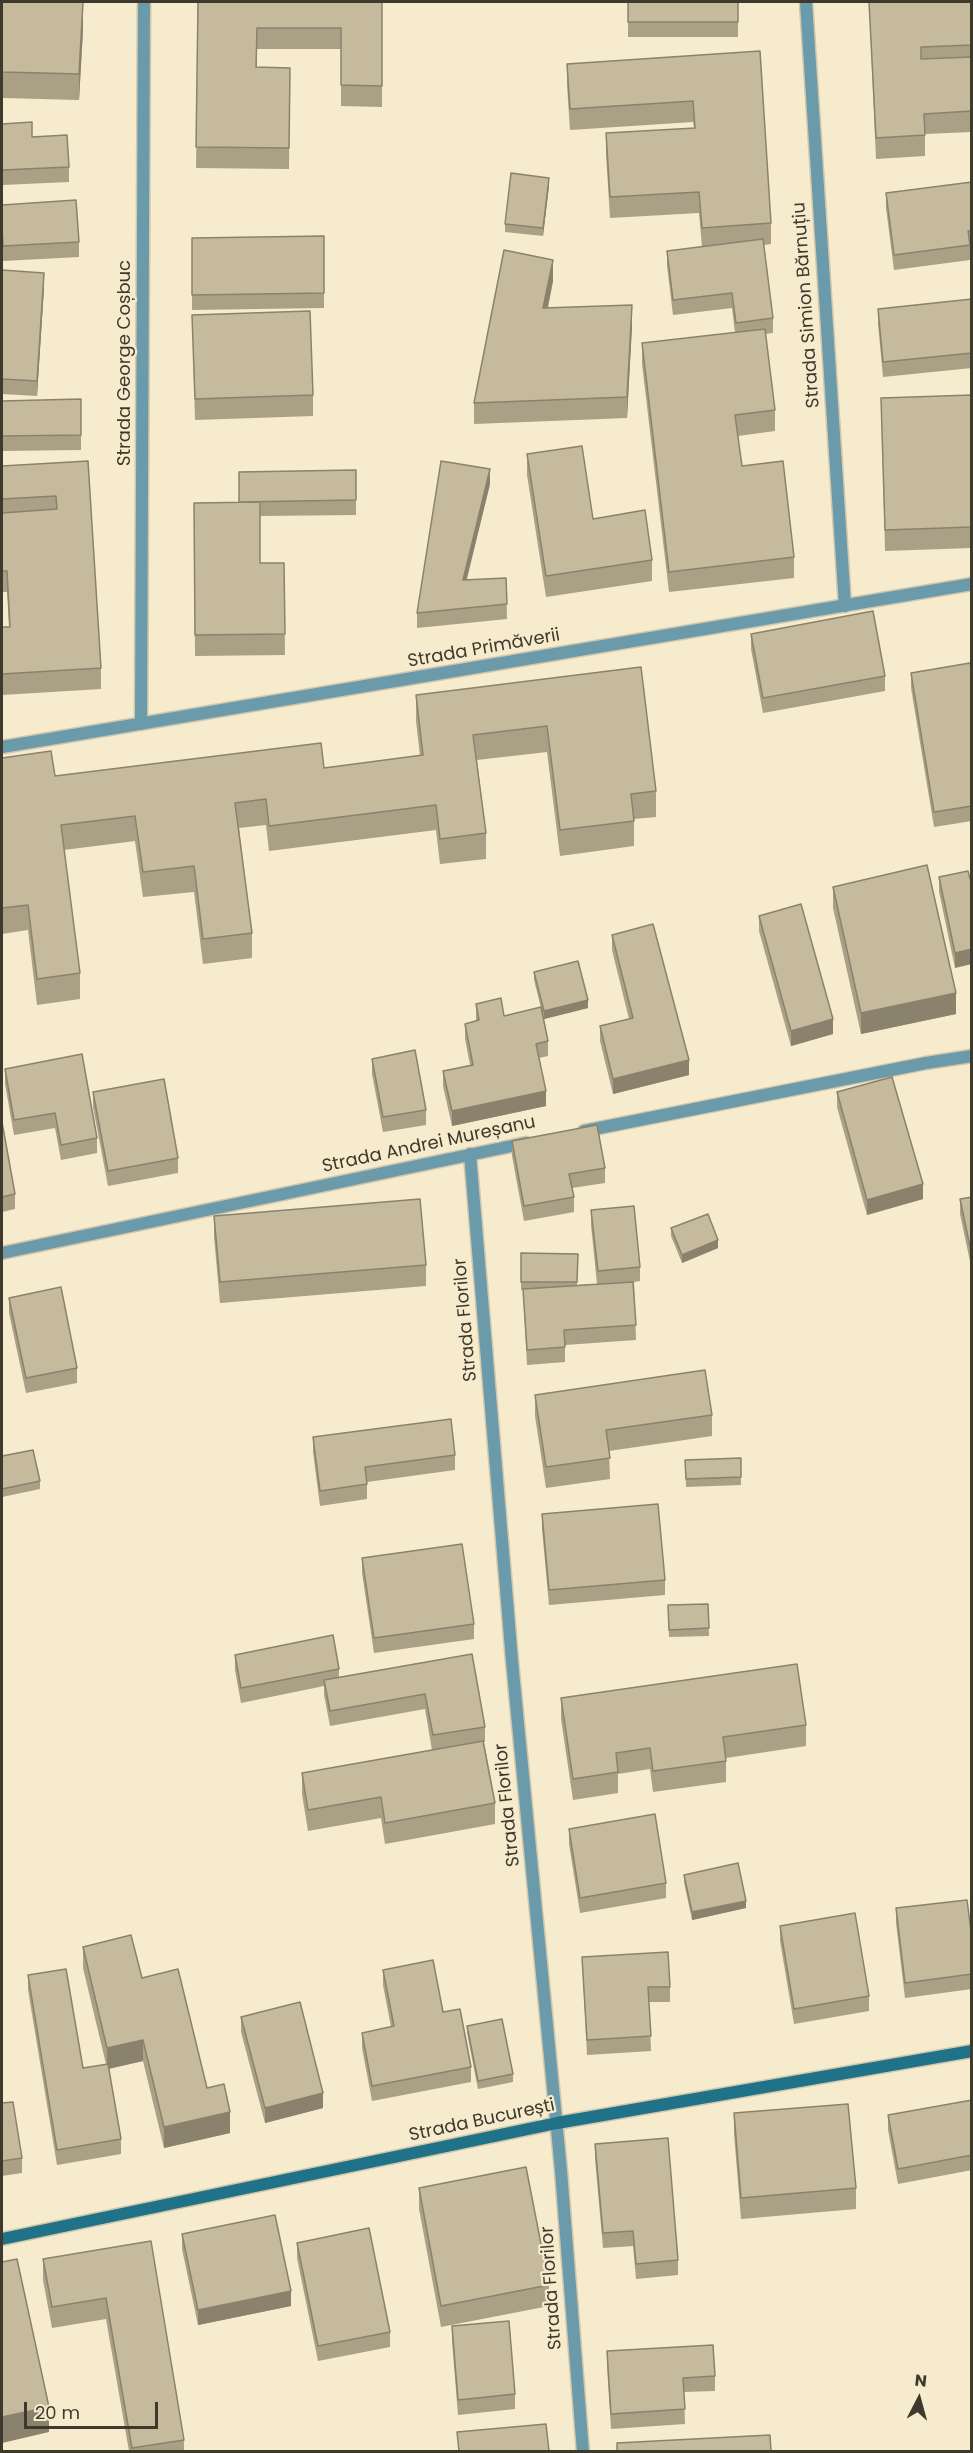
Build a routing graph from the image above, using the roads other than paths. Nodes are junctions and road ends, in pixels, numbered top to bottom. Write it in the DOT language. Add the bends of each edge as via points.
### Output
graph roads {
  1 [pos="144,2"];
  2 [pos="806,2"];
  3 [pos="972,584"];
  4 [pos="845,606"];
  5 [pos="141,724"];
  6 [pos="2,747"];
  7 [pos="972,1056"];
  8 [pos="575,1133"];
  9 [pos="540,1140"];
  10 [pos="470,1154"];
  11 [pos="2,1253"];
  12 [pos="972,2051"];
  13 [pos="557,2123"];
  14 [pos="2,2239"];
  15 [pos="583,2451"];
  1 -- 5 [label="street, Strada George Coșbuc"];
  2 -- 4 [label="street, Strada Simion Bărnuțiu"];
  3 -- 4 [label="street, Strada Primăverii"];
  4 -- 5 [label="street, Strada Primăverii"];
  5 -- 6 [label="street, Strada Primăverii"];
  7 -- 8 [label="street"];
  9 -- 10 [label="street, Strada Andrei Mureșanu"];
  10 -- 11 [label="street, Strada Andrei Mureșanu"];
  10 -- 13 [label="street, Strada Florilor" via="513,1672"];
  12 -- 13 [label="main road, Strada București"];
  13 -- 14 [label="main road, Strada București"];
  13 -- 15 [label="street, Strada Florilor"];
}
